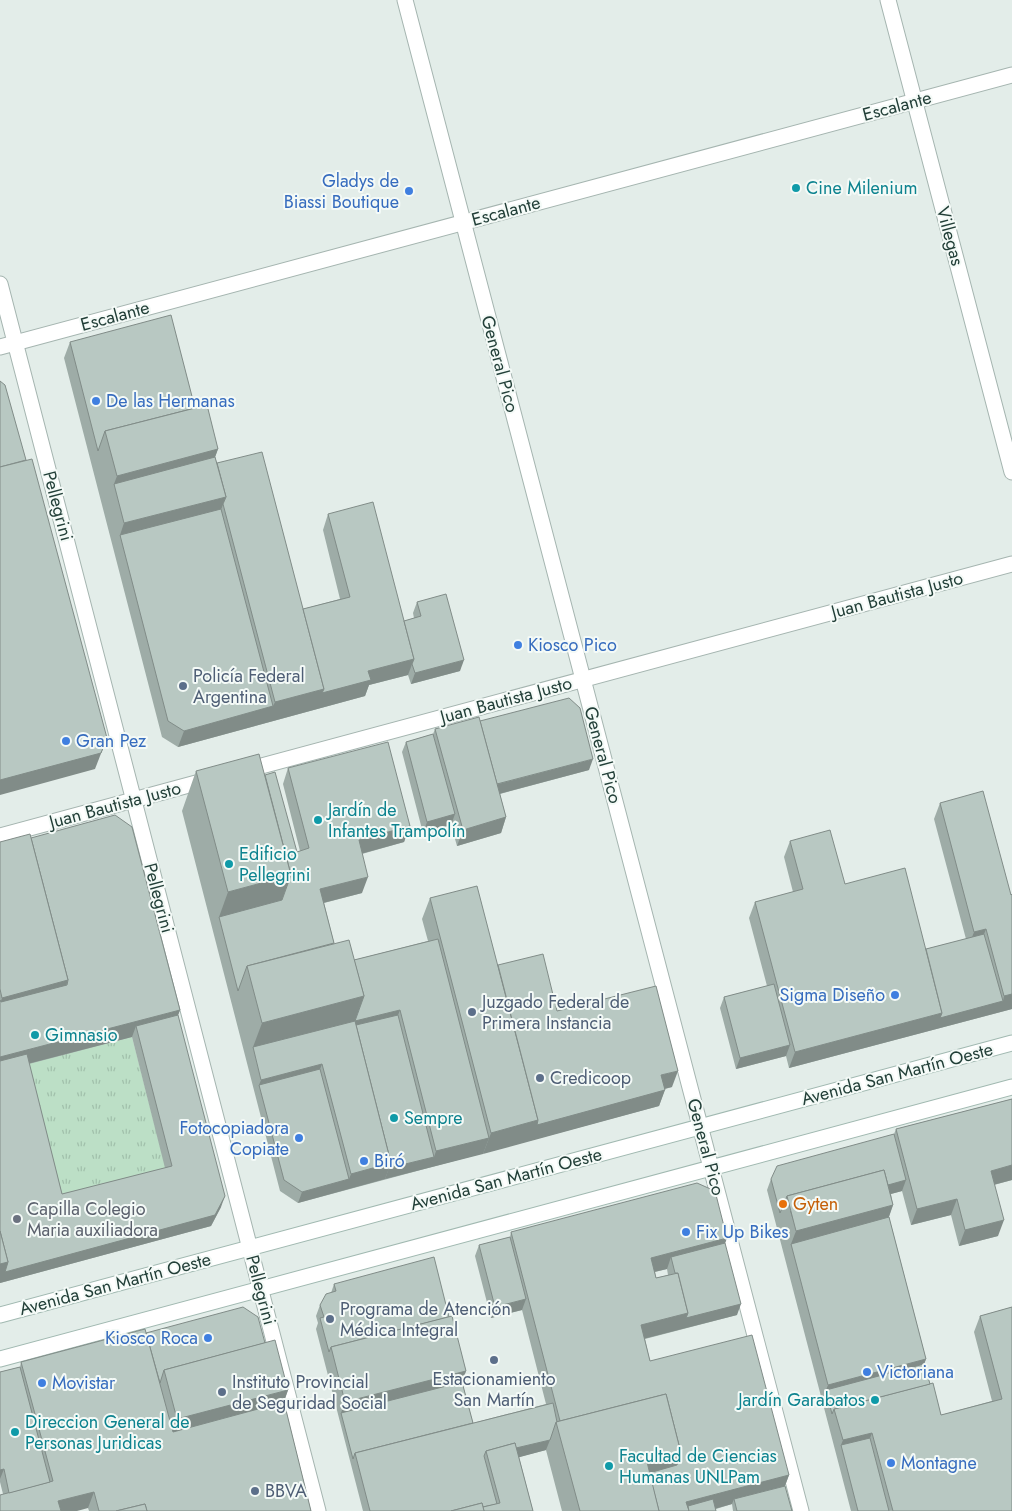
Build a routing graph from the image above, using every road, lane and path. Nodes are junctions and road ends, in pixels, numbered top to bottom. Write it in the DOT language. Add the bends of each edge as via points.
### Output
graph roads {
  1 [pos="405,0"];
  2 [pos="888,0"];
  3 [pos="1012,75"];
  4 [pos="914,102"];
  5 [pos="463,223"];
  6 [pos="0,284"];
  7 [pos="16,343"];
  8 [pos="0,347"];
  9 [pos="1012,472"];
  10 [pos="1012,564"];
  11 [pos="583,679"];
  12 [pos="134,800"];
  13 [pos="0,836"];
  14 [pos="1012,1043"];
  15 [pos="1012,1087"];
  16 [pos="700,1127"];
  17 [pos="711,1167"];
  18 [pos="250,1248"];
  19 [pos="260,1289"];
  20 [pos="0,1315"];
  21 [pos="0,1359"];
  22 [pos="318,1511"];
  23 [pos="801,1511"];
  1 -- 5 [label="street, General Pico"];
  2 -- 4 [label="street, Villegas"];
  3 -- 4 [label="street, Escalante"];
  4 -- 5 [label="street, Escalante"];
  4 -- 9 [label="street, Villegas"];
  5 -- 7 [label="street, Escalante"];
  5 -- 11 [label="street, General Pico"];
  6 -- 7 [label="street, Pellegrini"];
  7 -- 8 [label="street, Escalante"];
  7 -- 12 [label="street, Pellegrini"];
  10 -- 11 [label="street, Juan Bautista Justo"];
  11 -- 12 [label="street, Juan Bautista Justo"];
  11 -- 16 [label="street, General Pico"];
  12 -- 13 [label="street, Juan Bautista Justo"];
  12 -- 18 [label="street, Pellegrini"];
  14 -- 16 [label="street, Avenida San Martín Oeste"];
  15 -- 17 [label="street"];
  16 -- 17 [label="street, General Pico"];
  16 -- 18 [label="street, Avenida San Martín Oeste"];
  17 -- 19 [label="street"];
  17 -- 23 [label="street, General Pico"];
  18 -- 19 [label="street, Pellegrini"];
  18 -- 20 [label="street, Avenida San Martín Oeste"];
  19 -- 21 [label="street"];
  19 -- 22 [label="street, Pellegrini"];
}
